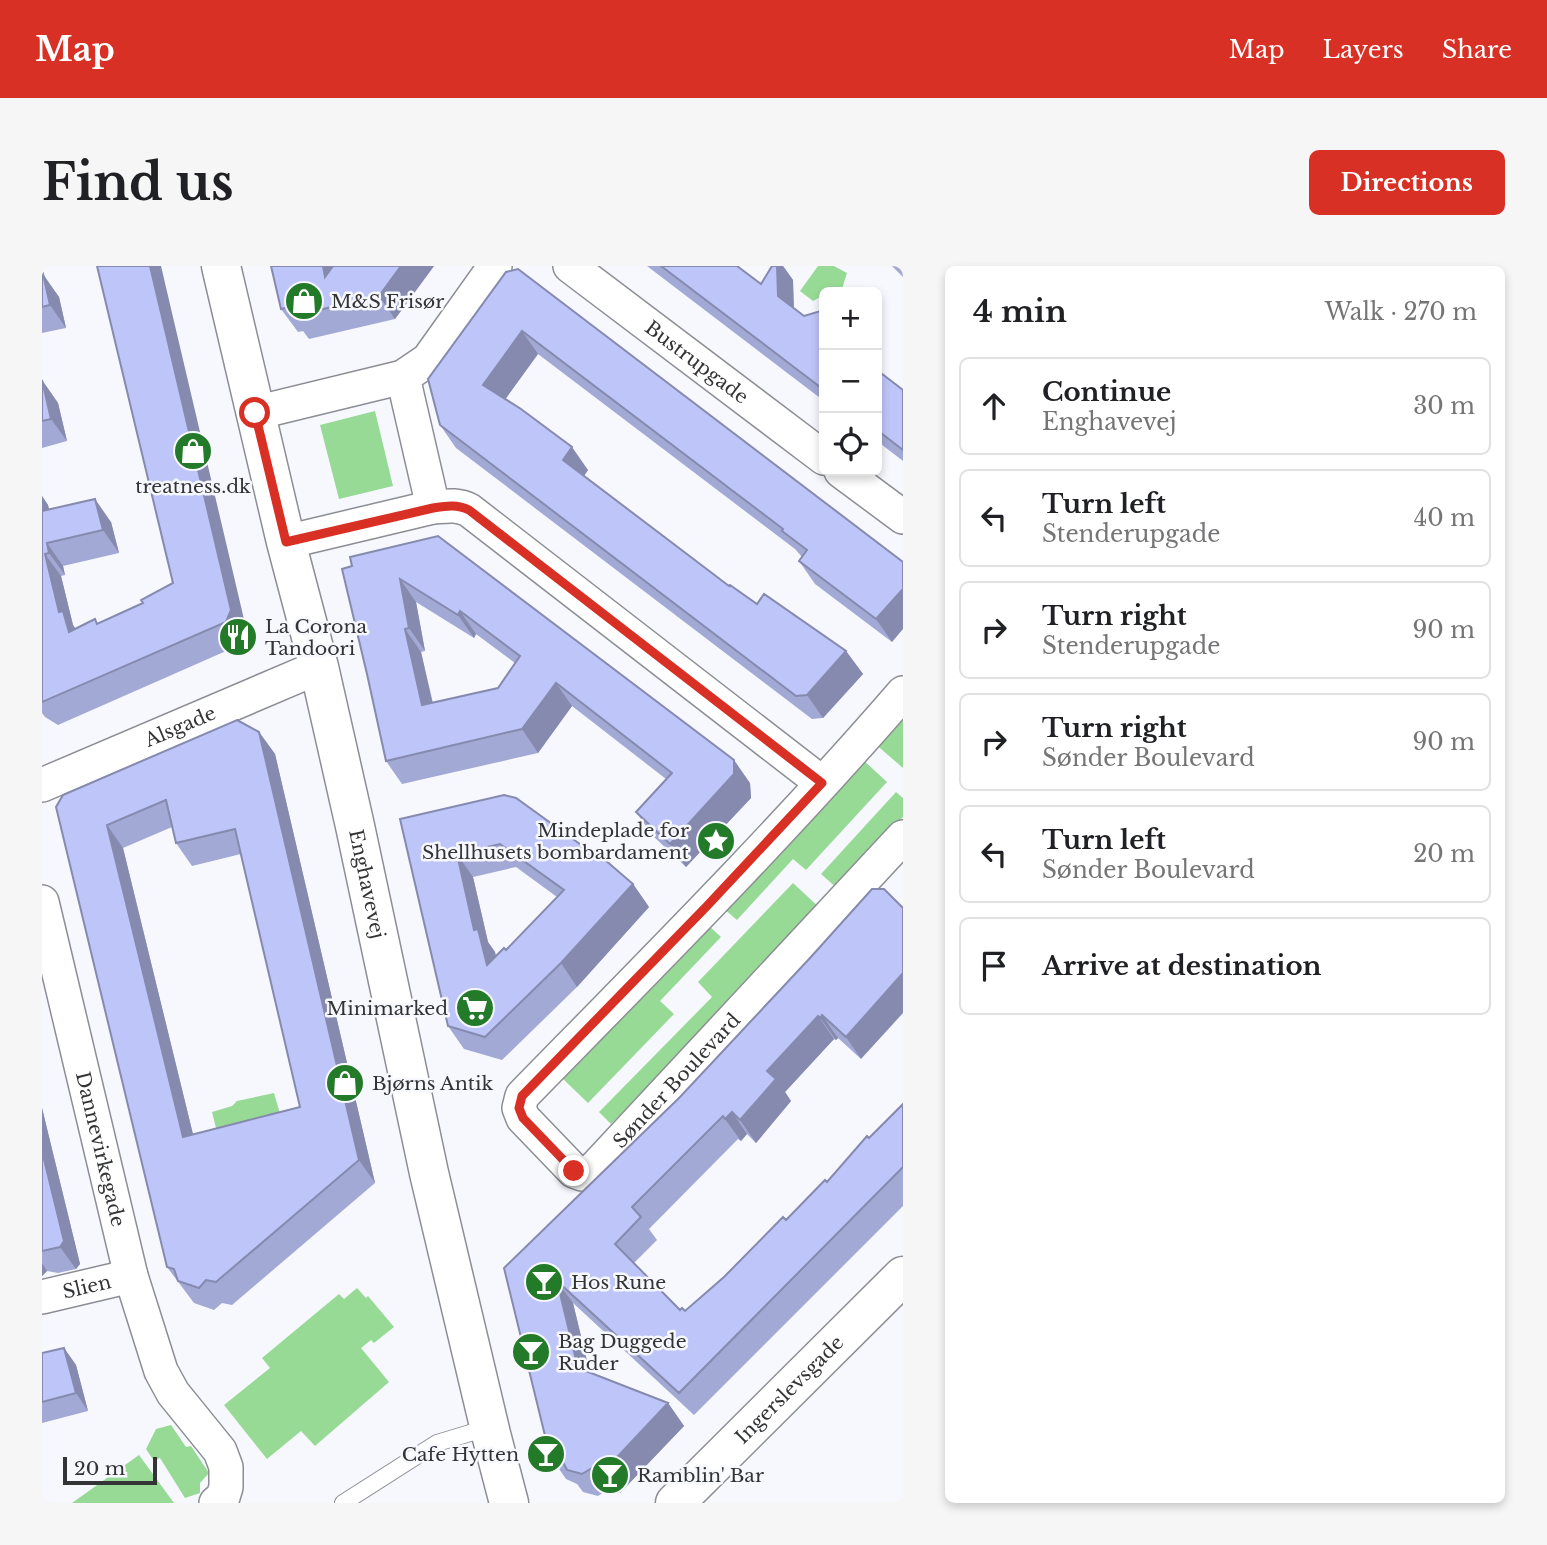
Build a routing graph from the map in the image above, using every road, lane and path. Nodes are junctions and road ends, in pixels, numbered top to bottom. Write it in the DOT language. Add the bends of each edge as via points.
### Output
graph roads {
  1 [pos="221,266"];
  2 [pos="495,266"];
  3 [pos="570,266"];
  4 [pos="403,377"];
  5 [pos="255,413"];
  6 [pos="819,454"];
  7 [pos="848,476"];
  8 [pos="433,508"];
  9 [pos="903,517"];
  10 [pos="286,542"];
  11 [pos="318,667"];
  12 [pos="903,693"];
  13 [pos="822,783"];
  14 [pos="42,785"];
  15 [pos="901,845"];
  16 [pos="42,902"];
  17 [pos="131,1276"];
  18 [pos="903,1276"];
  19 [pos="42,1297"];
  20 [pos="490,1427"];
  21 [pos="216,1503"];
  22 [pos="343,1503"];
  23 [pos="509,1503"];
  24 [pos="675,1503"];
  1 -- 5 [label="street, Enghavevej"];
  2 -- 4 [label="street" via="428,360"];
  3 -- 6 [label="street, Bustrupgade"];
  4 -- 5 [label="street"];
  4 -- 8 [label="street"];
  5 -- 10 [label="street, Enghavevej"];
  7 -- 9 [label="street"];
  8 -- 10 [label="street"];
  8 -- 13 [label="street" via="450,505 469,510"];
  10 -- 11 [label="street, Enghavevej"];
  11 -- 14 [label="street, Alsgade"];
  11 -- 20 [label="street, Enghavevej"];
  12 -- 13 [label="street, Sønder Boulevard"];
  13 -- 15 [label="street, Sønder Boulevard" via="522,1096 519,1108 523,1118 574,1171 593,1171"];
  16 -- 17 [label="street, Dannevirkegade"];
  17 -- 19 [label="street, Slien"];
  17 -- 21 [label="street, Dannevirkegade" via="161,1371 220,1451 226,1467 226,1487"];
  18 -- 24 [label="street, Ingerslevsgade"];
  20 -- 22 [label="lane" via="437,1443"];
  20 -- 23 [label="street, Enghavevej"];
}
